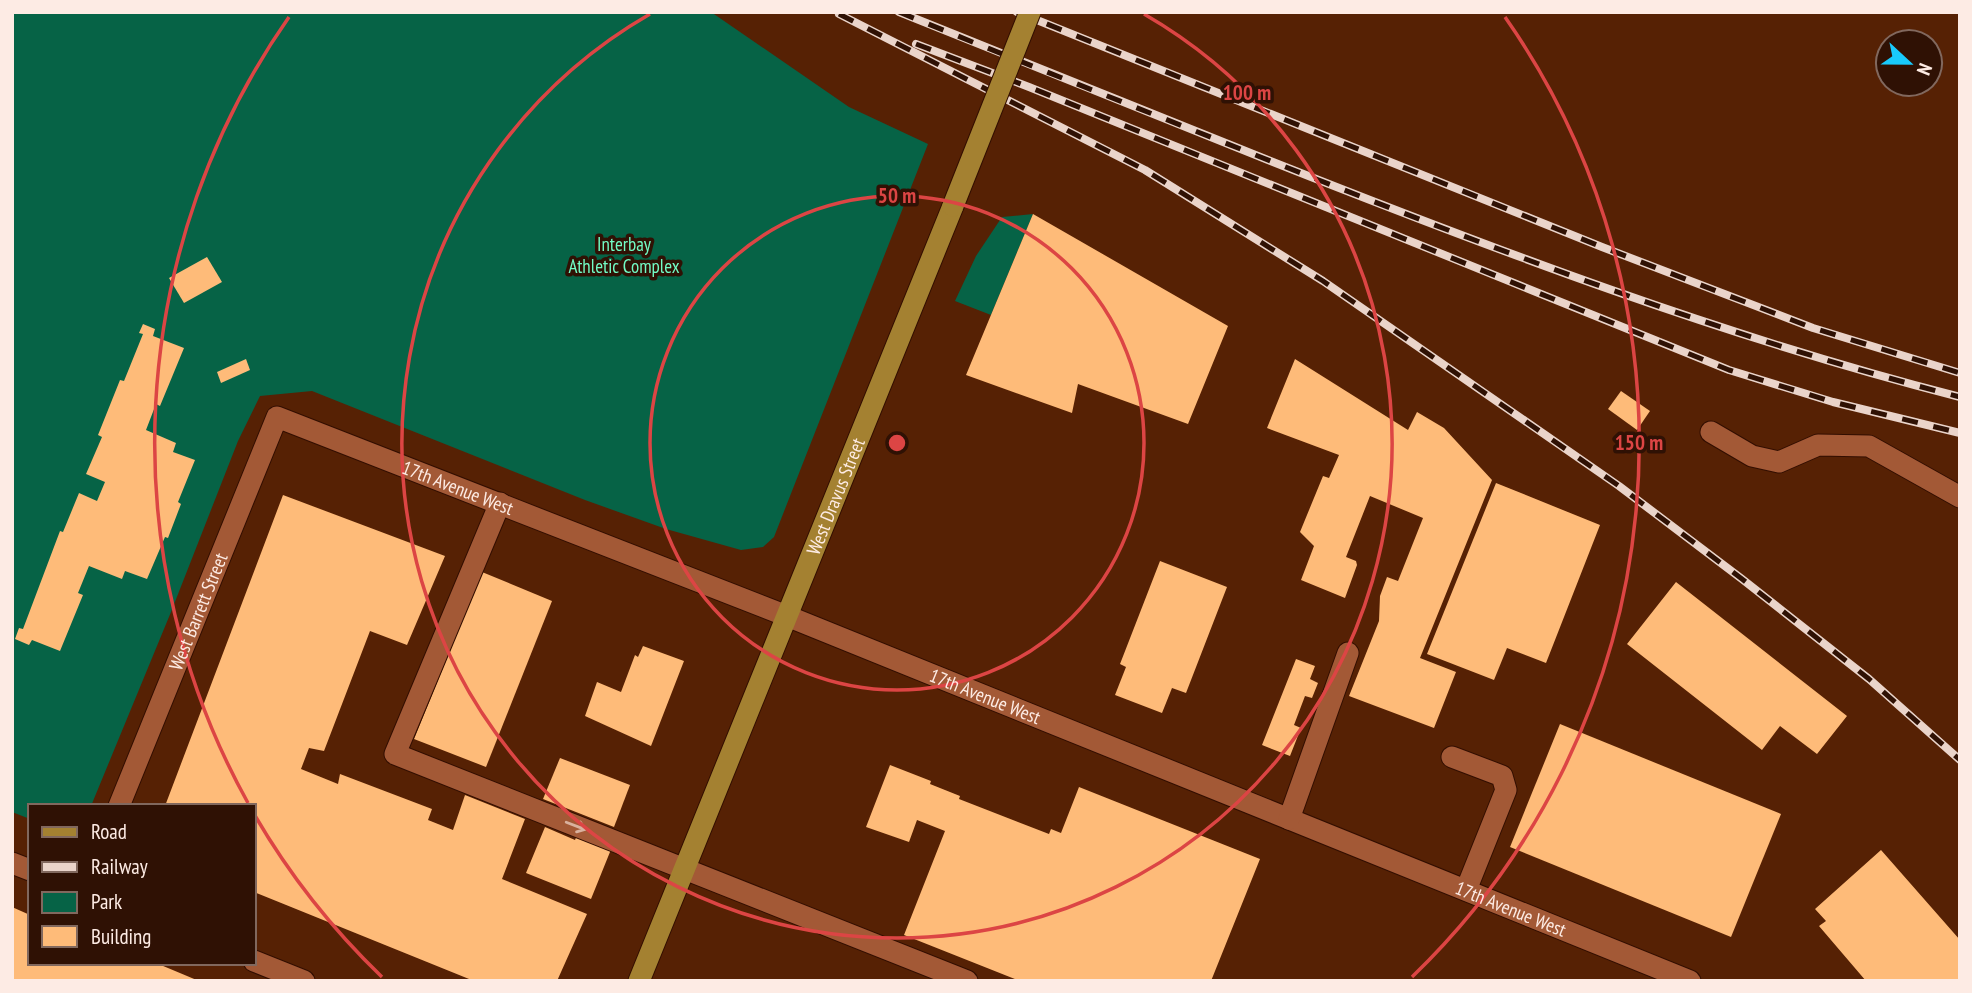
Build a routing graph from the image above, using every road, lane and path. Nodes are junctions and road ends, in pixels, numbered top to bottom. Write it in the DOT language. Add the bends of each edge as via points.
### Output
graph roads {
  1 [pos="1030,12"];
  2 [pos="277,417"];
  3 [pos="1711,432"];
  4 [pos="1960,497"];
  5 [pos="500,503"];
  6 [pos="787,616"];
  7 [pos="1348,653"];
  8 [pos="1451,757"];
  9 [pos="120,804"];
  10 [pos="1289,819"];
  11 [pos="685,869"];
  12 [pos="1466,890"];
  13 [pos="256,962"];
  14 [pos="304,981"];
  15 [pos="639,981"];
  16 [pos="967,981"];
  17 [pos="1690,981"];
  1 -- 6 [label="main road, West Dravus Street, bridge"];
  2 -- 5 [label="street, 17th Avenue West"];
  2 -- 9 [label="street, West Barrett Street"];
  3 -- 4 [label="street" via="1752,456 1780,462 1818,445 1869,446"];
  5 -- 6 [label="street, 17th Avenue West"];
  5 -- 11 [label="street, one-way" via="395,754"];
  6 -- 10 [label="street, 17th Avenue West"];
  6 -- 11 [label="main road, West Dravus Street"];
  7 -- 10 [label="street"];
  8 -- 12 [label="street" via="1502,776 1506,790"];
  10 -- 12 [label="street, 17th Avenue West"];
  11 -- 15 [label="main road, West Dravus Street"];
  11 -- 16 [label="street"];
  12 -- 17 [label="street, 17th Avenue West"];
  13 -- 14 [label="street"];
}
